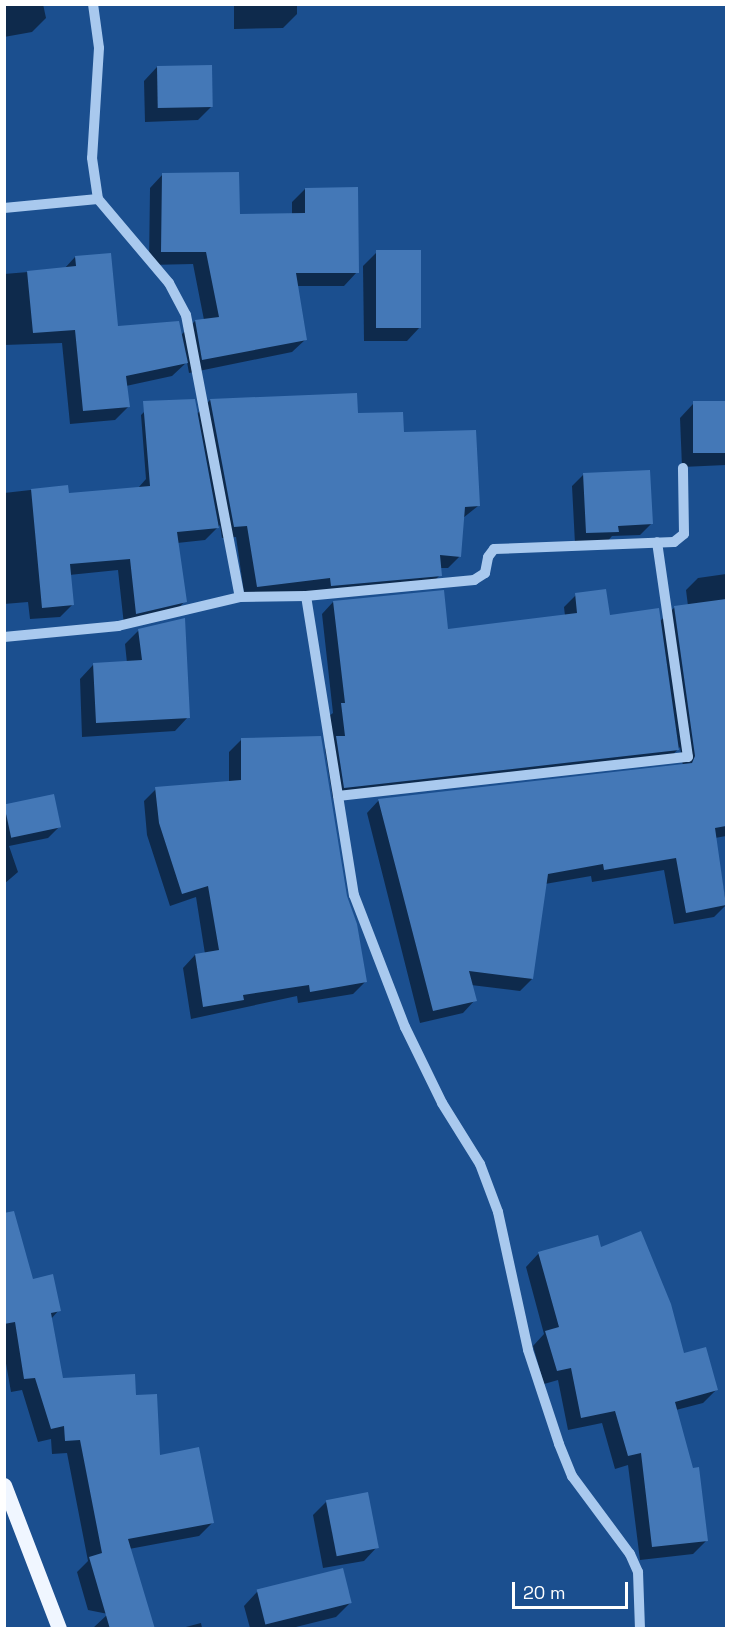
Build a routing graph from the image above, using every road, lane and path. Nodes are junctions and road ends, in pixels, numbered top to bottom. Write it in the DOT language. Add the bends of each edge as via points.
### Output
graph roads {
  1 [pos="93,4"];
  2 [pos="98,199"];
  3 [pos="4,208"];
  4 [pos="683,468"];
  5 [pos="657,543"];
  6 [pos="306,596"];
  7 [pos="240,597"];
  8 [pos="4,637"];
  9 [pos="338,796"];
  10 [pos="4,1485"];
  11 [pos="59,1629"];
  12 [pos="640,1629"];
  1 -- 2 [label="street" via="99,48 92,158"];
  2 -- 3 [label="street"];
  2 -- 7 [label="street" via="169,283 186,315"];
  4 -- 5 [label="street" via="684,534 674,542"];
  5 -- 6 [label="street" via="494,549 482,578"];
  5 -- 9 [label="street" via="688,757"];
  6 -- 7 [label="street"];
  6 -- 9 [label="street"];
  7 -- 8 [label="street" via="118,626"];
  9 -- 12 [label="street" via="354,895 405,1027 442,1104 480,1164 498,1212 528,1350 559,1444 572,1476 630,1554 638,1572"];
  10 -- 11 [label="main road"];
}
